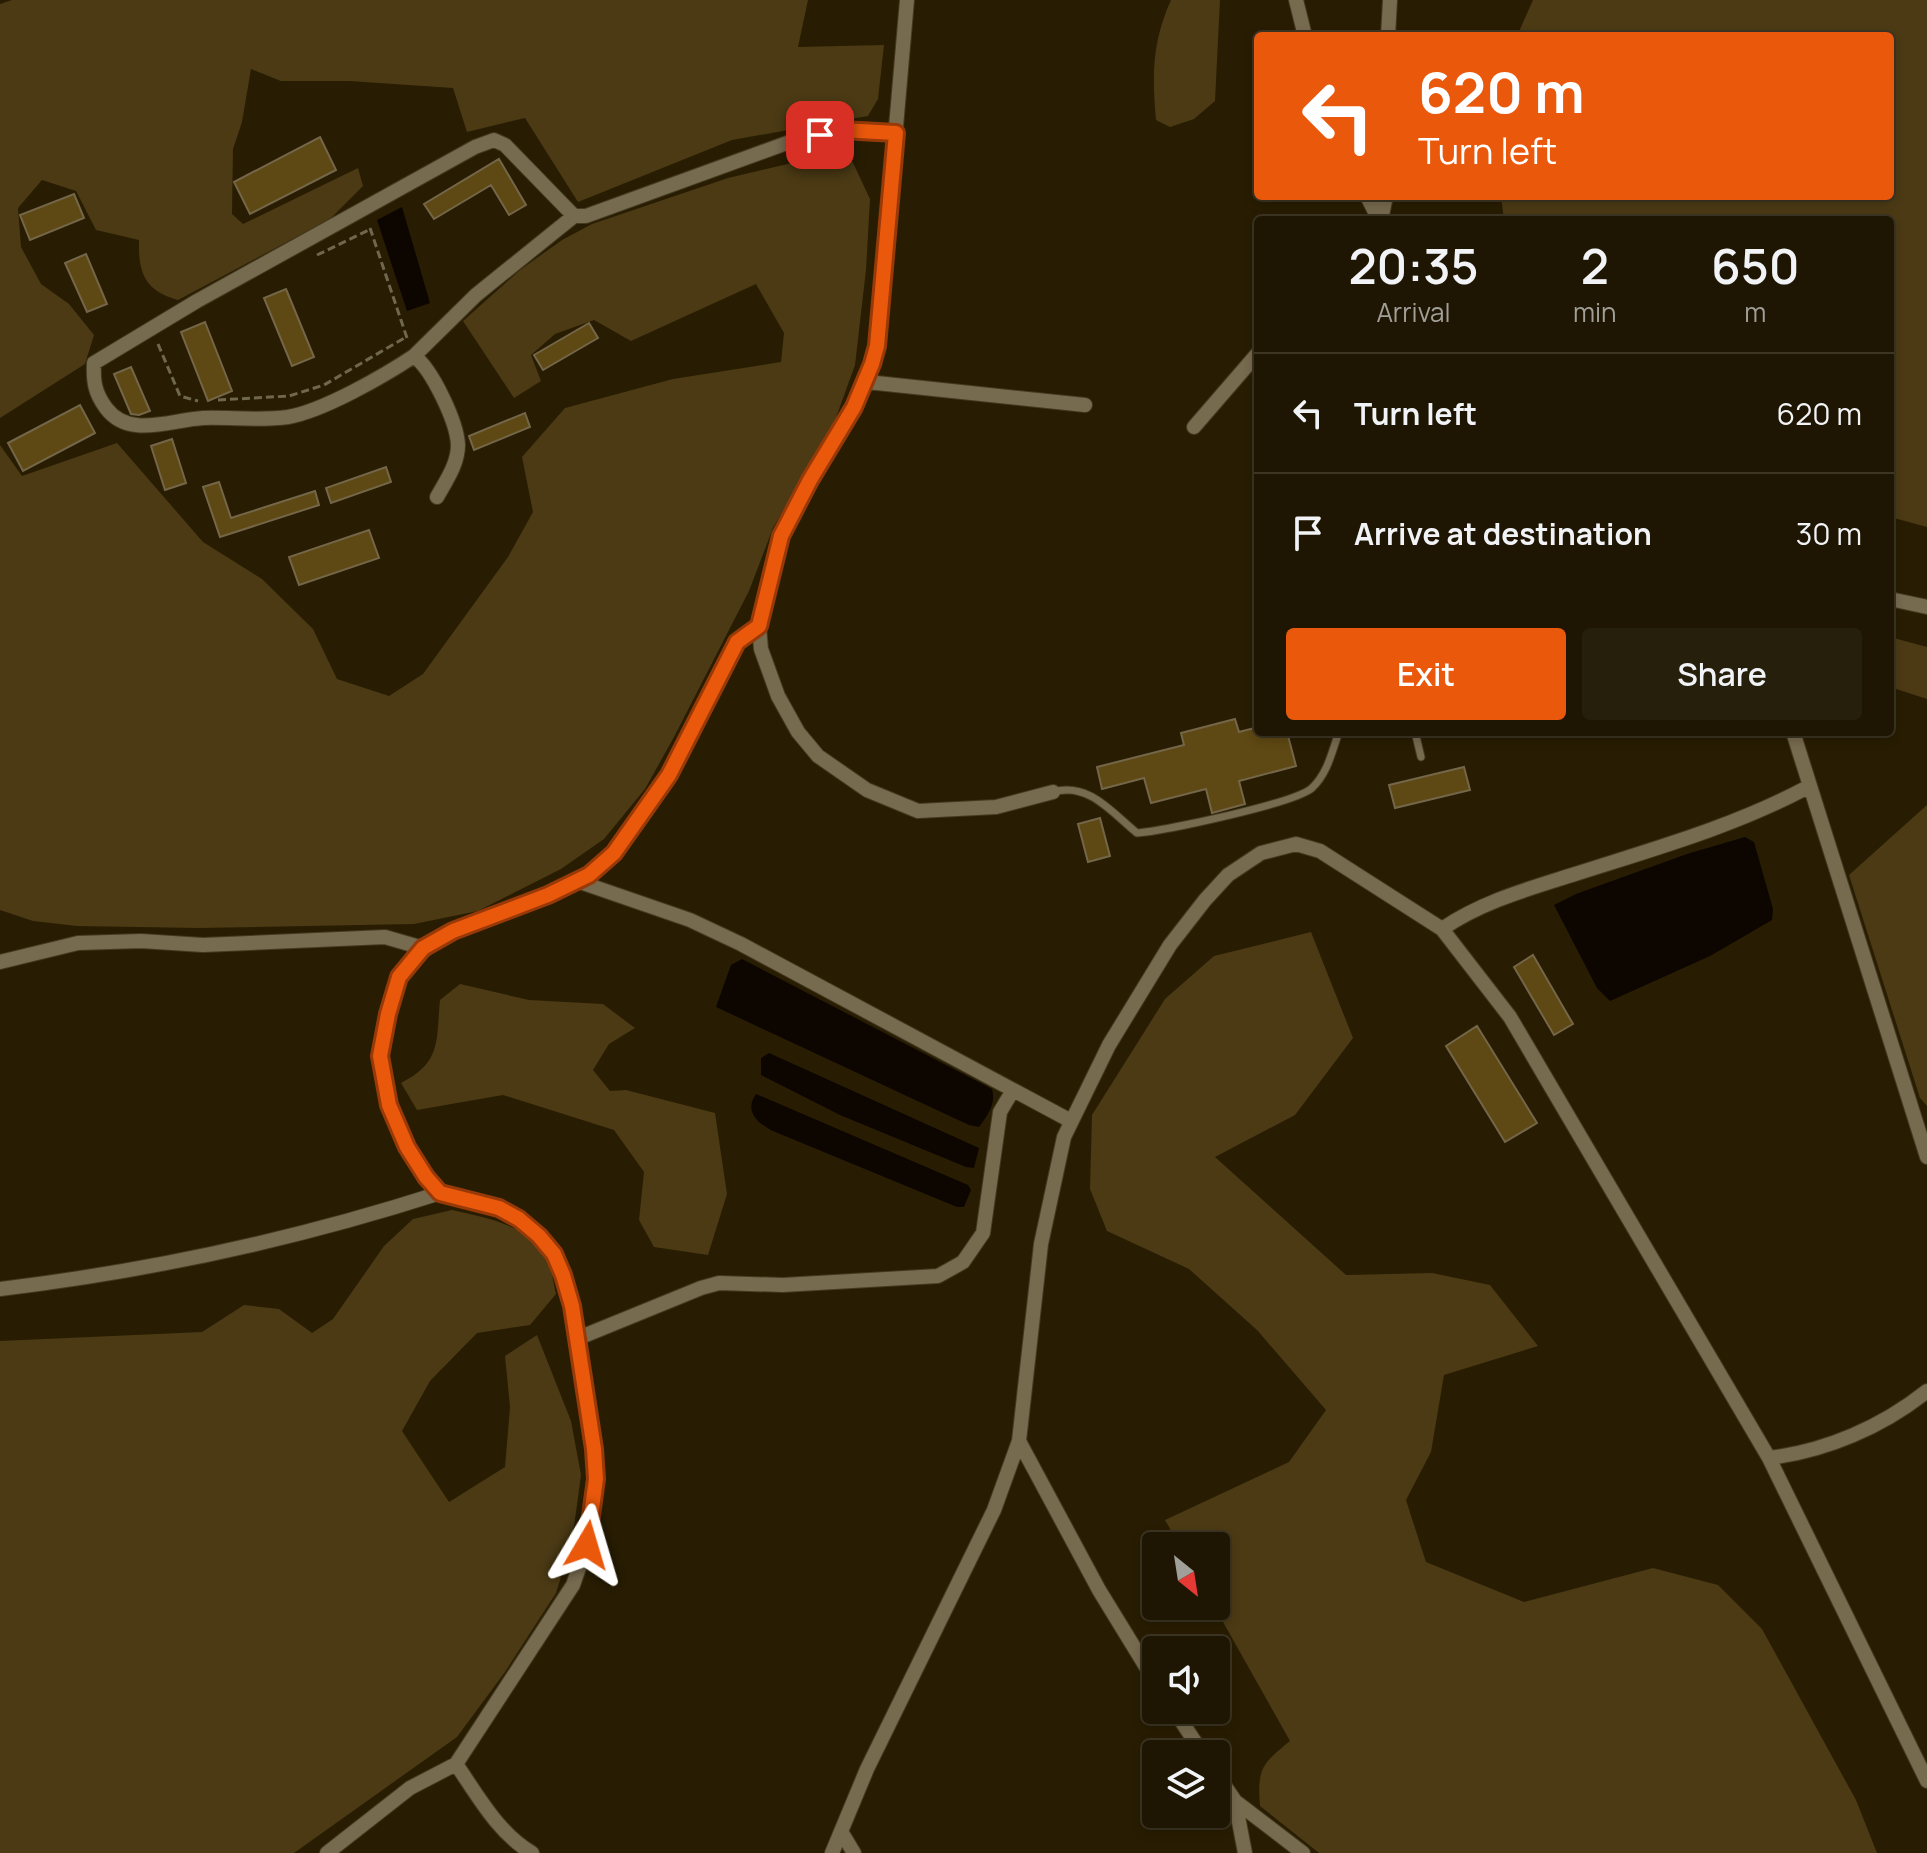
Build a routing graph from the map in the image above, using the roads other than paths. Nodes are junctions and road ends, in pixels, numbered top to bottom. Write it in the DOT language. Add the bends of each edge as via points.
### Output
graph roads {
  1 [pos="907,0"];
  2 [pos="1296,0"];
  3 [pos="1390,0"];
  4 [pos="1304,32"];
  5 [pos="1388,32"];
  6 [pos="896,133"];
  7 [pos="574,216"];
  8 [pos="414,356"];
  9 [pos="1254,358"];
  10 [pos="867,382"];
  11 [pos="1085,405"];
  12 [pos="1194,427"];
  13 [pos="437,497"];
  14 [pos="1894,600"];
  15 [pos="1927,607"];
  16 [pos="759,626"];
  17 [pos="1338,736"];
  18 [pos="1416,736"];
  19 [pos="1794,736"];
  20 [pos="1421,757"];
  21 [pos="1808,787"];
  22 [pos="1053,792"];
  23 [pos="577,881"];
  24 [pos="1442,929"];
  25 [pos="423,948"];
  26 [pos="0,962"];
  27 [pos="1013,1090"];
  28 [pos="1071,1121"];
  29 [pos="1927,1157"];
  30 [pos="440,1193"];
  31 [pos="0,1289"];
  32 [pos="576,1339"];
  33 [pos="1927,1391"];
  34 [pos="1019,1441"];
  35 [pos="1769,1458"];
  36 [pos="1142,1660"];
  37 [pos="456,1764"];
  38 [pos="1927,1781"];
  39 [pos="1230,1794"];
  40 [pos="1235,1801"];
  41 [pos="842,1833"];
  42 [pos="327,1853"];
  43 [pos="532,1853"];
  44 [pos="832,1853"];
  45 [pos="854,1853"];
  46 [pos="1245,1853"];
  47 [pos="1303,1853"];
  1 -- 6 [label="street"];
  2 -- 4 [label="street"];
  3 -- 5 [label="street"];
  6 -- 7 [label="street" via="841,130 798,139 605,211"];
  6 -- 10 [label="street" via="877,346"];
  7 -- 8 [label="street" via="476,295"];
  7 -- 8 [label="street" via="494,140 94,363 93,382 114,420 138,427 200,418 289,417 364,385"];
  8 -- 13 [label="street" via="436,381 458,444 452,472"];
  9 -- 12 [label="street"];
  10 -- 11 [label="street"];
  10 -- 16 [label="street" via="781,536"];
  14 -- 15 [label="street"];
  16 -- 22 [label="street" via="761,649 778,696 798,732 818,756 867,790 918,811 996,807"];
  16 -- 23 [label="street" via="737,642 669,775 614,853"];
  17 -- 22 [label="lane" via="1330,762 1311,789 1160,831 1137,833 1088,792"];
  18 -- 20 [label="lane"];
  19 -- 21 [label="street"];
  21 -- 24 [label="street" via="1748,818 1514,894"];
  21 -- 29 [label="street"];
  23 -- 25 [label="street"];
  23 -- 27 [label="street" via="690,920 741,944"];
  24 -- 28 [label="street" via="1320,851 1296,844 1261,853 1228,875 1170,945 1109,1045"];
  24 -- 35 [label="street" via="1510,1017"];
  25 -- 26 [label="street" via="385,937 219,944 94,942"];
  25 -- 30 [label="street" via="399,977 380,1056 389,1105 401,1133"];
  27 -- 28 [label="street"];
  27 -- 32 [label="street" via="1000,1112 983,1233 953,1270 916,1279 719,1283"];
  28 -- 34 [label="street" via="1041,1244"];
  30 -- 31 [label="street" via="201,1257"];
  30 -- 32 [label="street" via="499,1208 539,1236 563,1275"];
  32 -- 37 [label="street" via="596,1479 587,1545 573,1585"];
  33 -- 35 [label="street" via="1841,1441"];
  34 -- 36 [label="street"];
  34 -- 41 [label="street" via="994,1510 867,1769"];
  35 -- 38 [label="street"];
  37 -- 42 [label="street" via="410,1788"];
  37 -- 43 [label="street" via="497,1824"];
  39 -- 40 [label="street"];
  40 -- 46 [label="street"];
  40 -- 47 [label="street"];
  41 -- 44 [label="street"];
  41 -- 45 [label="street"];
}
